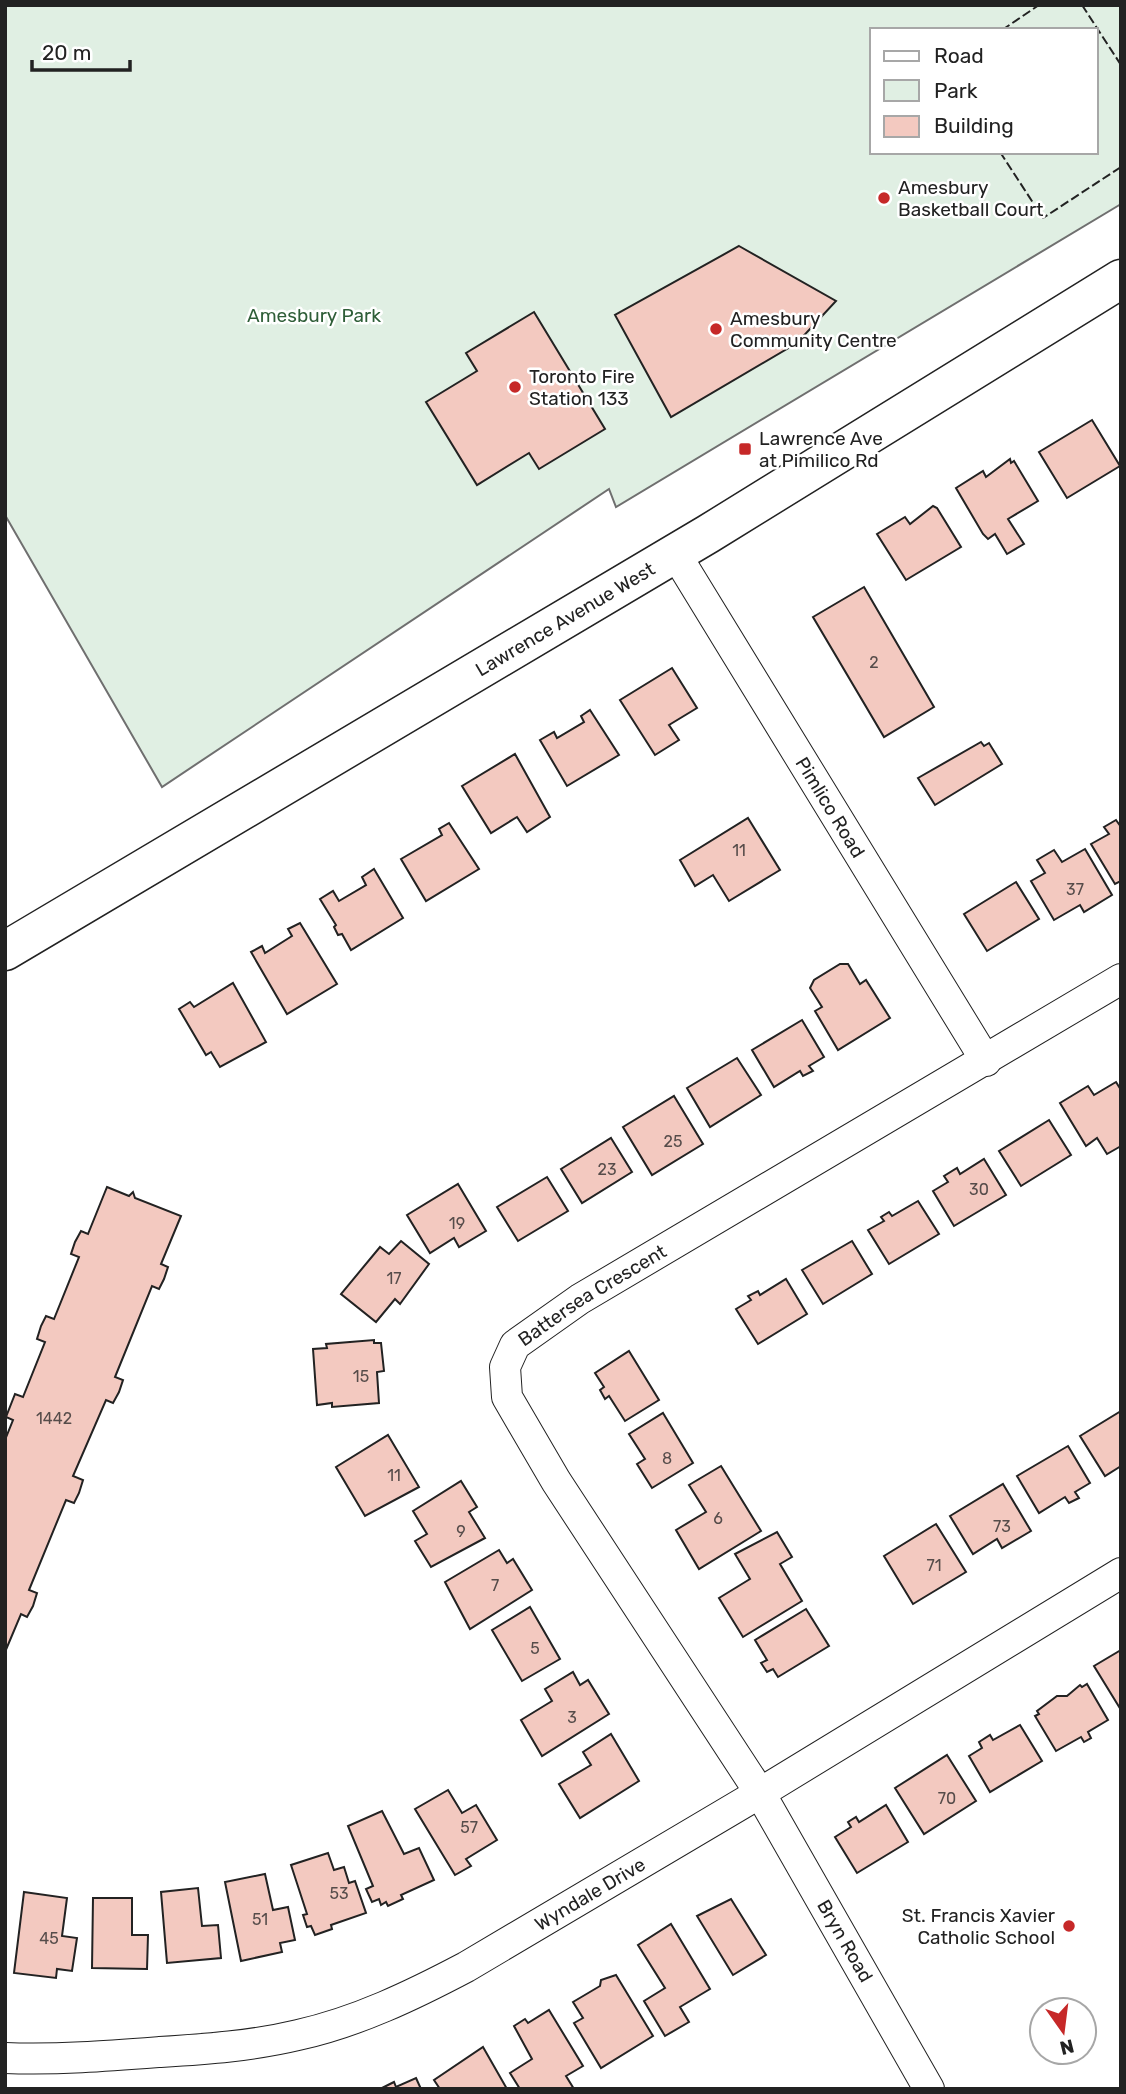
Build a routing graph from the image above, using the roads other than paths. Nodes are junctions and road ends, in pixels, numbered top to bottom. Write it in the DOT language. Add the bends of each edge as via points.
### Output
graph roads {
  1 [pos="1121,279"];
  2 [pos="676,552"];
  3 [pos="5,951"];
  4 [pos="1121,979"];
  5 [pos="986,1060"];
  6 [pos="1121,1573"];
  7 [pos="760,1793"];
  8 [pos="5,2058"];
  9 [pos="929,2089"];
  1 -- 2 [label="main road, Lawrence Avenue West"];
  2 -- 3 [label="main road, Lawrence Avenue West"];
  2 -- 5 [label="street, Pimlico Road"];
  4 -- 5 [label="street, Battersea Crescent"];
  5 -- 7 [label="street, Battersea Crescent" via="580,1299 515,1345 505,1367 507,1397 556,1481"];
  6 -- 7 [label="street, Wyndale Drive"];
  7 -- 8 [label="street, Wyndale Drive" via="466,1967 420,1991 333,2025 204,2051"];
  7 -- 9 [label="street, Bryn Road"];
}
